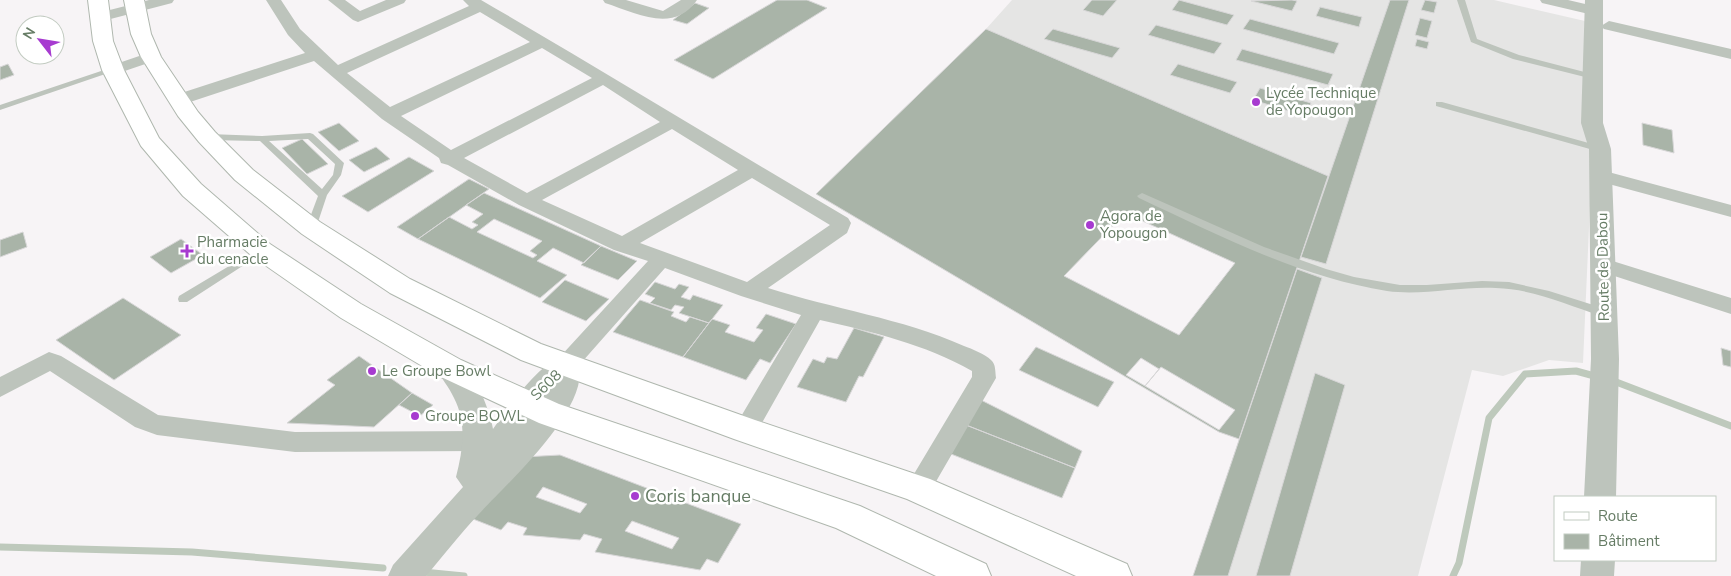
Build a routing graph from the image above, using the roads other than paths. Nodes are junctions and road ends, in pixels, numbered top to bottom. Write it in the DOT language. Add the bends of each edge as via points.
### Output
graph roads {
  1 [pos="167,0"];
  2 [pos="273,0"];
  3 [pos="334,0"];
  4 [pos="399,0"];
  5 [pos="610,0"];
  6 [pos="690,0"];
  7 [pos="1461,0"];
  8 [pos="1547,0"];
  9 [pos="475,3"];
  10 [pos="1598,3"];
  11 [pos="135,4"];
  12 [pos="98,8"];
  13 [pos="1609,26"];
  14 [pos="542,42"];
  15 [pos="1731,54"];
  16 [pos="316,55"];
  17 [pos="151,57"];
  18 [pos="113,70"];
  19 [pos="336,72"];
  20 [pos="1592,77"];
  21 [pos="604,78"];
  22 [pos="178,100"];
  23 [pos="1439,104"];
  24 [pos="0,108"];
  25 [pos="388,115"];
  26 [pos="672,122"];
  27 [pos="207,137"];
  28 [pos="262,140"];
  29 [pos="1600,149"];
  30 [pos="448,159"];
  31 [pos="751,170"];
  32 [pos="1601,176"];
  33 [pos="323,195"];
  34 [pos="1142,196"];
  35 [pos="526,201"];
  36 [pos="1731,211"];
  37 [pos="311,228"];
  38 [pos="621,245"];
  39 [pos="262,250"];
  40 [pos="661,260"];
  41 [pos="1603,265"];
  42 [pos="749,291"];
  43 [pos="183,299"];
  44 [pos="1731,306"];
  45 [pos="814,311"];
  46 [pos="1604,312"];
  47 [pos="566,365"];
  48 [pos="450,368"];
  49 [pos="0,388"];
  50 [pos="538,409"];
  51 [pos="745,430"];
  52 [pos="479,440"];
  53 [pos="918,489"];
  54 [pos="1600,496"];
  55 [pos="465,506"];
  56 [pos="1598,561"];
  57 [pos="405,576"];
  58 [pos="973,576"];
  59 [pos="1114,576"];
  60 [pos="1597,576"];
  1 -- 11 [label="street"];
  2 -- 16 [label="street" via="293,31"];
  3 -- 4 [label="street" via="358,17"];
  5 -- 6 [label="street" via="663,16 673,13"];
  7 -- 20 [label="lane" via="1474,40 1516,57"];
  8 -- 10 [label="street"];
  9 -- 14 [label="street"];
  9 -- 19 [label="street"];
  10 -- 13 [label="street, Route de Dabou"];
  10 -- 20 [label="street, Route de Dabou"];
  11 -- 12 [label="street"];
  11 -- 17 [label="main road" via="141,34"];
  12 -- 18 [label="main road" via="103,41"];
  13 -- 15 [label="street"];
  13 -- 29 [label="street, Route de Dabou" via="1608,135"];
  14 -- 21 [label="street"];
  14 -- 25 [label="street"];
  16 -- 19 [label="street"];
  16 -- 22 [label="street"];
  17 -- 18 [label="street"];
  17 -- 22 [label="main road"];
  18 -- 24 [label="lane"];
  18 -- 39 [label="main road" via="149,141 192,190"];
  19 -- 25 [label="street"];
  20 -- 29 [label="street, Route de Dabou" via="1592,123"];
  21 -- 26 [label="street"];
  21 -- 30 [label="street"];
  22 -- 27 [label="main road"];
  23 -- 29 [label="lane"];
  25 -- 30 [label="street"];
  26 -- 31 [label="street"];
  26 -- 35 [label="street"];
  27 -- 28 [label="lane"];
  27 -- 37 [label="main road" via="244,175"];
  28 -- 33 [label="lane"];
  28 -- 33 [label="lane" via="310,136 322,144 340,162 337,175"];
  29 -- 32 [label="street, Route de Dabou"];
  30 -- 35 [label="street"];
  31 -- 38 [label="street"];
  31 -- 42 [label="street" via="842,225"];
  32 -- 36 [label="street"];
  32 -- 41 [label="street, Route de Dabou"];
  33 -- 37 [label="lane"];
  34 -- 46 [label="lane" via="1238,240 1359,282 1388,288 1426,289 1498,284"];
  35 -- 38 [label="street"];
  37 -- 47 [label="main road" via="400,286 531,352"];
  38 -- 40 [label="street"];
  39 -- 43 [label="lane"];
  39 -- 48 [label="main road" via="351,311"];
  40 -- 42 [label="street"];
  40 -- 47 [label="street"];
  41 -- 44 [label="street"];
  41 -- 46 [label="street, Route de Dabou"];
  42 -- 45 [label="street"];
  45 -- 51 [label="street"];
  45 -- 53 [label="street" via="890,328 943,346 983,366 984,378"];
  46 -- 54 [label="street, Route de Dabou"];
  47 -- 50 [label="street, S608" via="562,390"];
  47 -- 51 [label="main road"];
  48 -- 50 [label="main road"];
  48 -- 52 [label="street, S608" via="469,394"];
  49 -- 52 [label="street" via="48,361 157,425 295,442"];
  50 -- 55 [label="street, S608" via="533,437"];
  50 -- 58 [label="main road" via="848,517"];
  51 -- 53 [label="main road"];
  52 -- 55 [label="street, S608"];
  53 -- 59 [label="main road"];
  55 -- 57 [label="street, S608"];
  56 -- 60 [label="street"];
}
